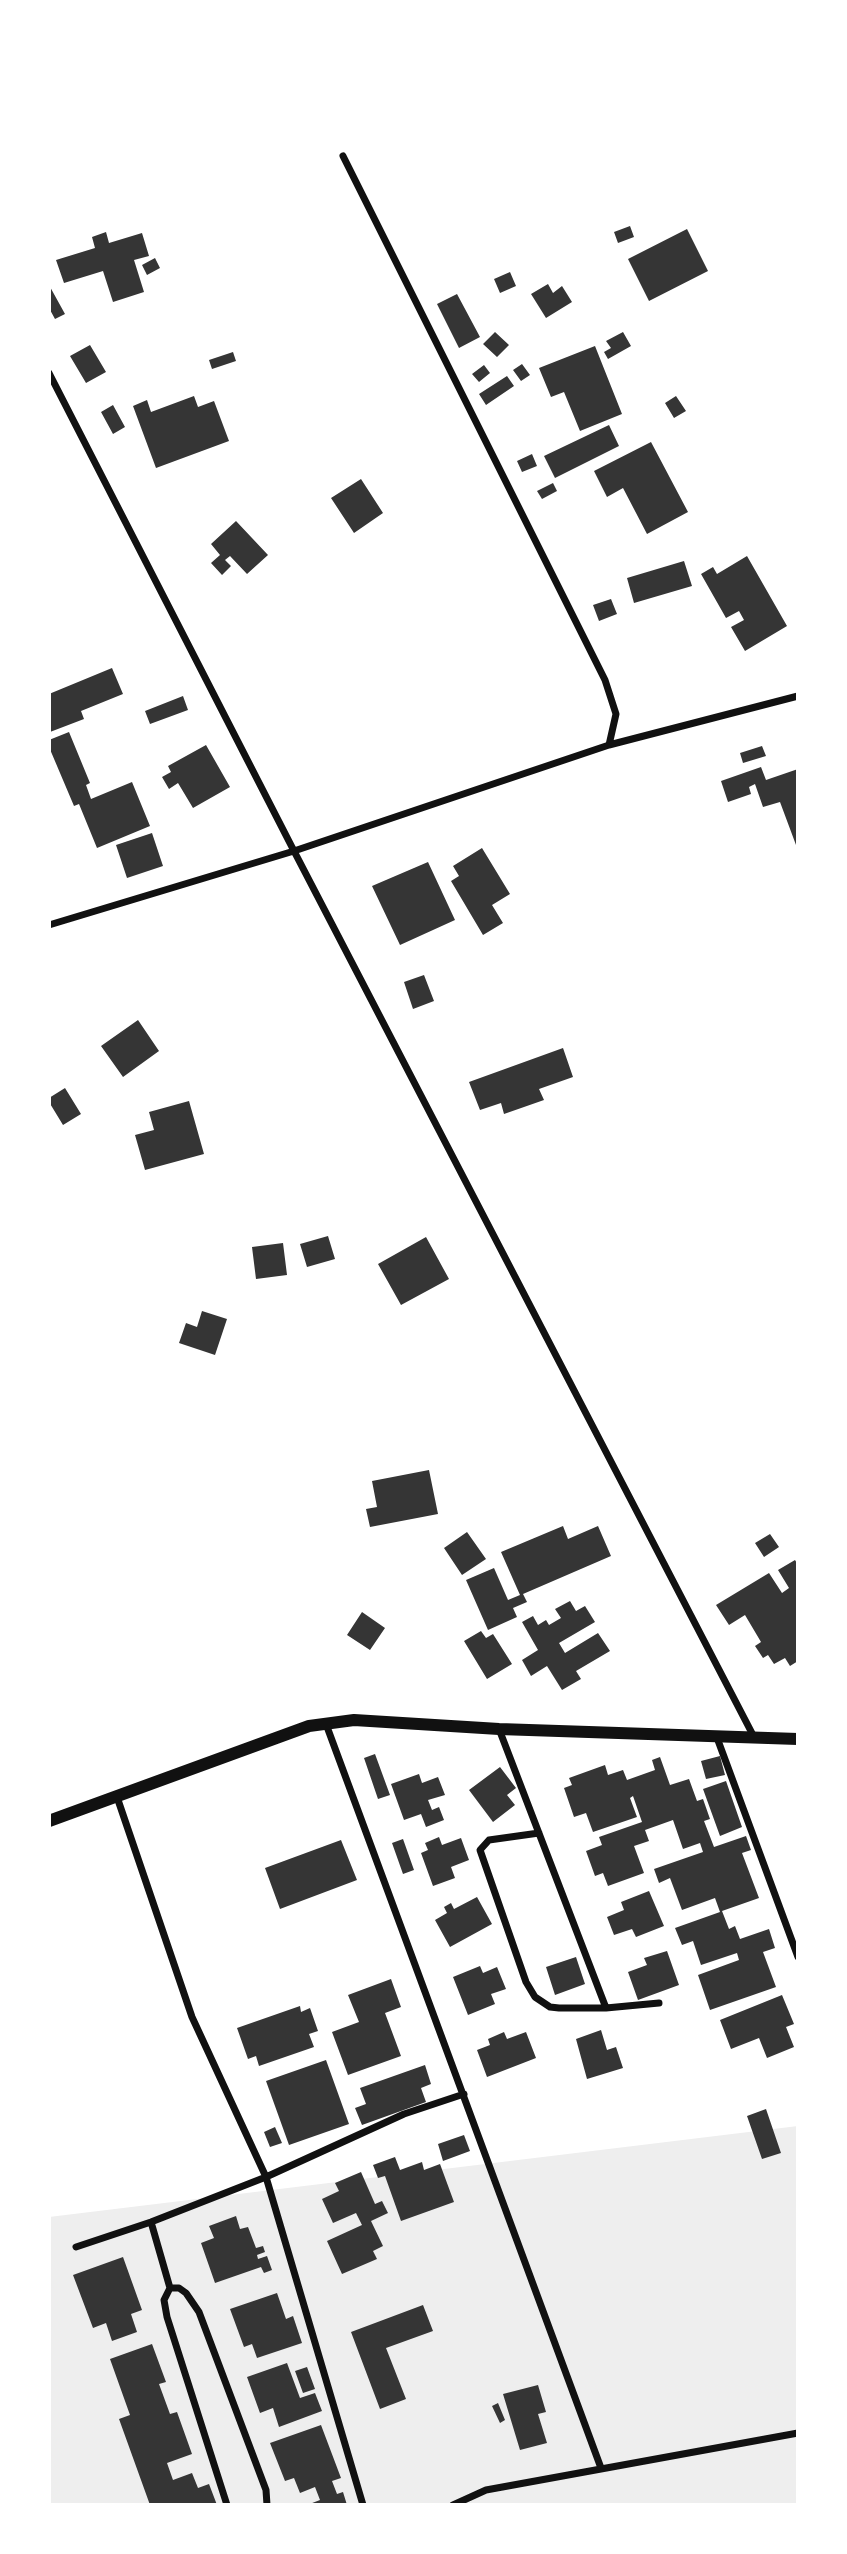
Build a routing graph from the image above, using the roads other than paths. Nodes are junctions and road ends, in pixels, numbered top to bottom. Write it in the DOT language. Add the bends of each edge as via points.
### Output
graph roads {
  1 [pos="342,156"];
  2 [pos="49,373"];
  3 [pos="798,696"];
  4 [pos="609,746"];
  5 [pos="294,851"];
  6 [pos="49,925"];
  7 [pos="326,1724"];
  8 [pos="499,1729"];
  9 [pos="716,1735"];
  10 [pos="754,1738"];
  11 [pos="798,1739"];
  12 [pos="117,1797"];
  13 [pos="49,1821"];
  14 [pos="539,1833"];
  15 [pos="798,1957"];
  16 [pos="659,2003"];
  17 [pos="606,2008"];
  18 [pos="464,2094"];
  19 [pos="266,2177"];
  20 [pos="151,2222"];
  21 [pos="76,2247"];
  22 [pos="170,2288"];
  23 [pos="798,2433"];
  24 [pos="601,2468"];
  25 [pos="227,2505"];
  26 [pos="267,2505"];
  27 [pos="363,2505"];
  28 [pos="453,2505"];
  1 -- 4 [label="street" via="605,680 616,714"];
  2 -- 5 [label="street"];
  3 -- 4 [label="street"];
  4 -- 5 [label="street"];
  5 -- 6 [label="street"];
  5 -- 10 [label="street"];
  7 -- 8 [label="street" via="354,1720"];
  7 -- 12 [label="street"];
  7 -- 18 [label="street"];
  8 -- 9 [label="street"];
  8 -- 14 [label="street"];
  9 -- 10 [label="street"];
  9 -- 15 [label="street"];
  10 -- 11 [label="street"];
  12 -- 13 [label="street"];
  12 -- 19 [label="street" via="192,2017"];
  14 -- 17 [label="street"];
  14 -- 17 [label="street" via="489,1840 480,1850 526,1982 535,1997 550,2007"];
  16 -- 17 [label="street"];
  18 -- 19 [label="street" via="404,2114"];
  18 -- 24 [label="street"];
  19 -- 20 [label="street"];
  19 -- 27 [label="street"];
  20 -- 21 [label="street"];
  20 -- 22 [label="street"];
  22 -- 25 [label="street" via="164,2297 165,2310"];
  22 -- 26 [label="street" via="186,2293 199,2312 266,2490"];
  23 -- 24 [label="street"];
  24 -- 28 [label="street" via="486,2490"];
}
